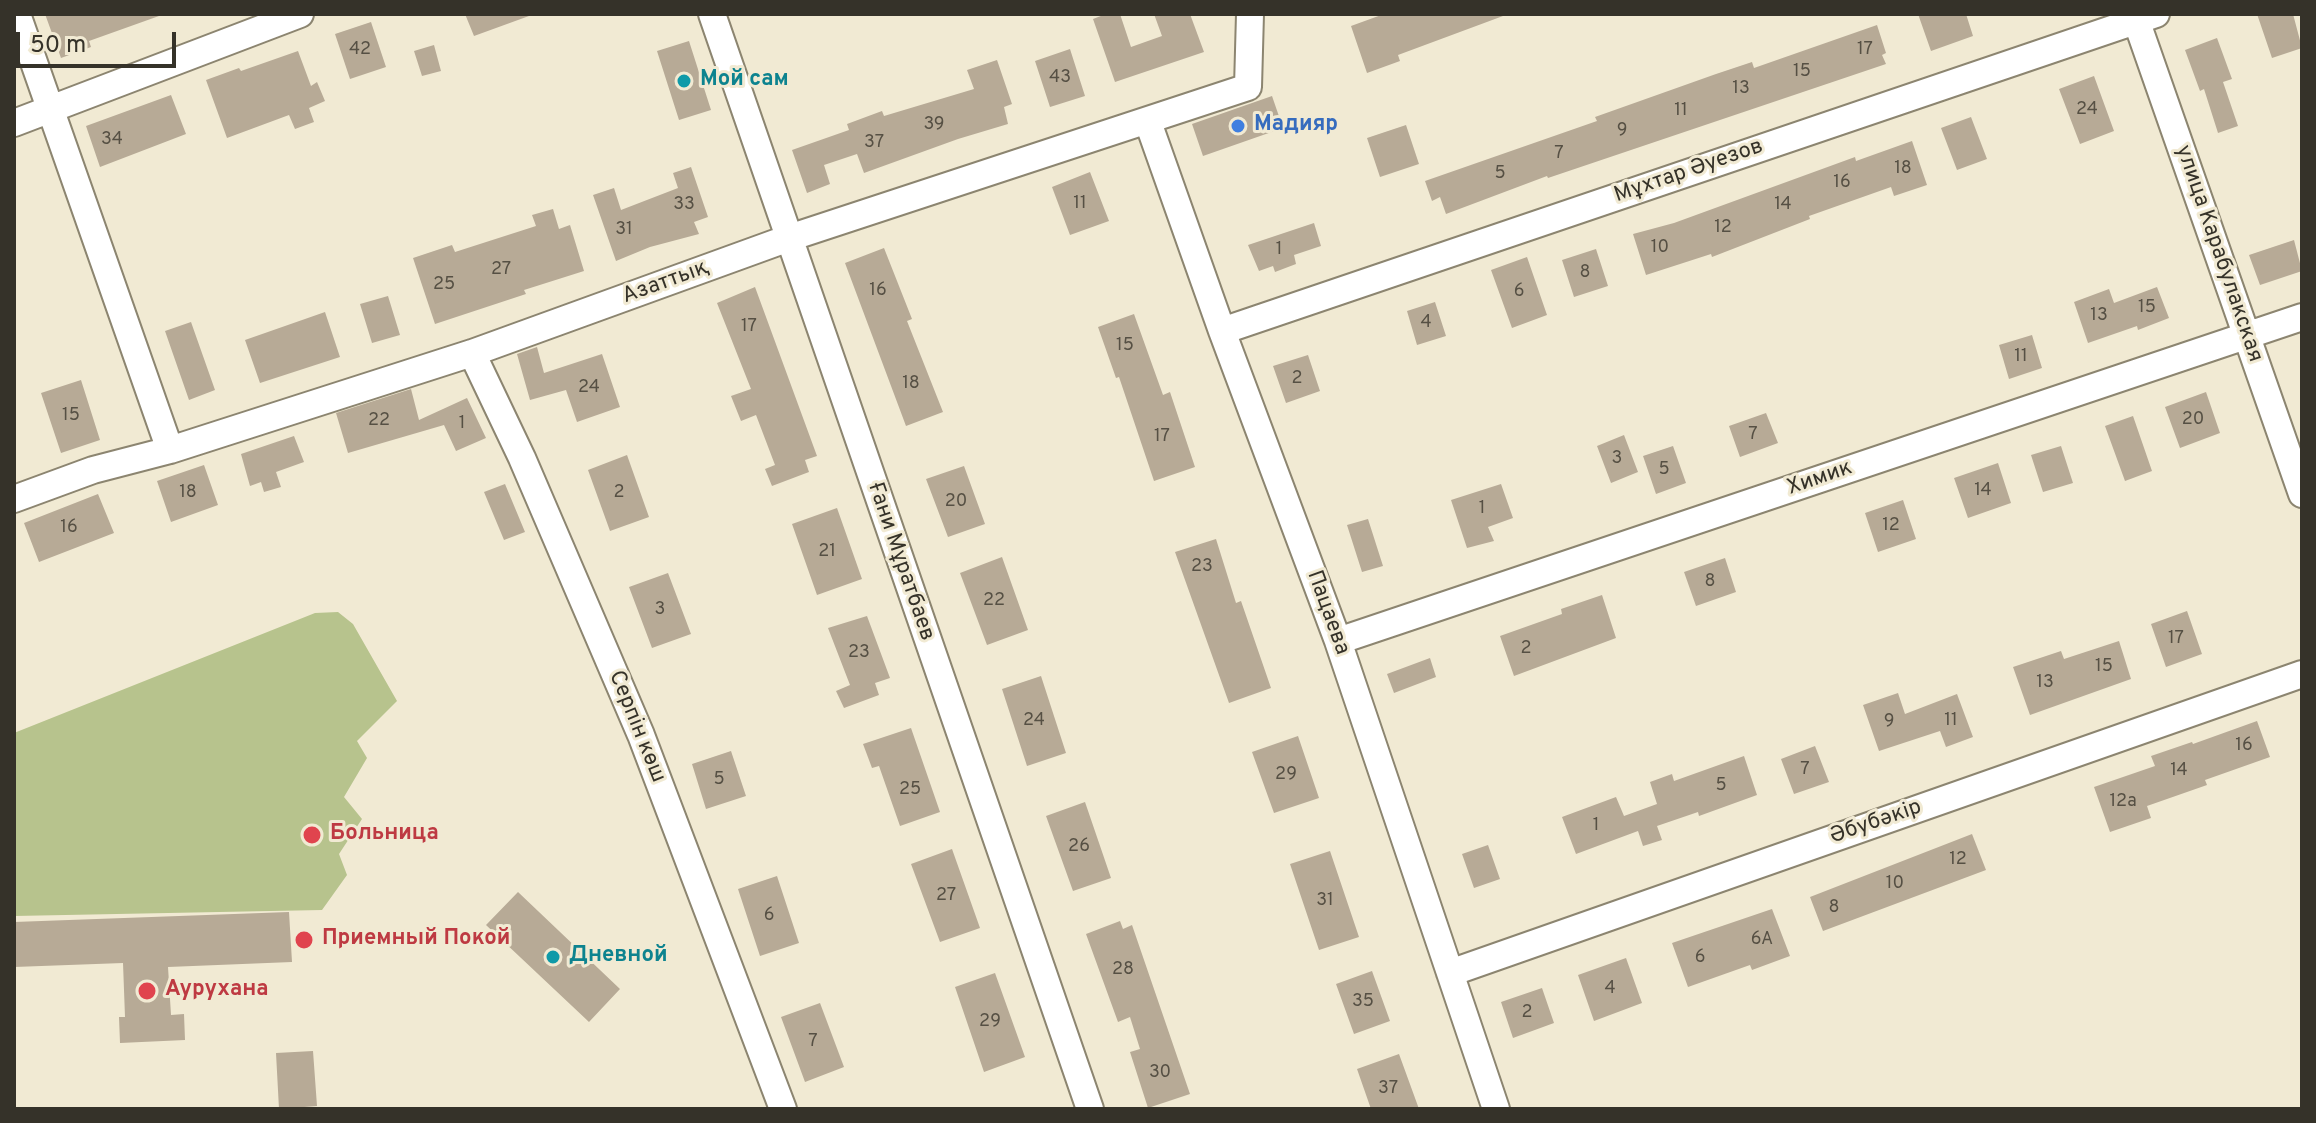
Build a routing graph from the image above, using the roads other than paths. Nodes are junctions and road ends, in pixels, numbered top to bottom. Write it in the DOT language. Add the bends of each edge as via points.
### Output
graph roads {
  1 [pos="17,14"];
  2 [pos="300,14"];
  3 [pos="712,14"];
  4 [pos="1250,14"];
  5 [pos="2142,16"];
  6 [pos="52,109"];
  7 [pos="1148,122"];
  8 [pos="14,123"];
  9 [pos="789,238"];
  10 [pos="2302,317"];
  11 [pos="1222,331"];
  12 [pos="2247,336"];
  13 [pos="472,353"];
  14 [pos="170,450"];
  15 [pos="2302,494"];
  16 [pos="14,499"];
  17 [pos="1338,641"];
  18 [pos="2302,674"];
  19 [pos="1450,973"];
  20 [pos="783,1109"];
  21 [pos="1090,1109"];
  22 [pos="1496,1109"];
  1 -- 6 [label="street"];
  2 -- 6 [label="street"];
  3 -- 9 [label="street, Ғани Мұратбаев"];
  4 -- 7 [label="street, Азаттық" via="1248,87"];
  5 -- 11 [label="street, Мұхтар Әуезов"];
  5 -- 12 [label="street, улица Карабулакская"];
  6 -- 8 [label="street"];
  6 -- 14 [label="street"];
  7 -- 9 [label="street, Азаттық"];
  7 -- 11 [label="street, Пацаева"];
  9 -- 13 [label="street, Азаттық"];
  9 -- 21 [label="street, Ғани Мұратбаев"];
  10 -- 12 [label="street, Химик"];
  11 -- 17 [label="street, Пацаева"];
  12 -- 15 [label="street, улица Карабулакская"];
  12 -- 17 [label="street, Химик"];
  13 -- 14 [label="street, Азаттық"];
  13 -- 20 [label="street, Серпін көш" via="641,735"];
  14 -- 16 [label="street, Азаттық"];
  17 -- 19 [label="street, Пацаева"];
  18 -- 19 [label="street, Әбубәкір"];
  19 -- 22 [label="street, Пацаева"];
}
